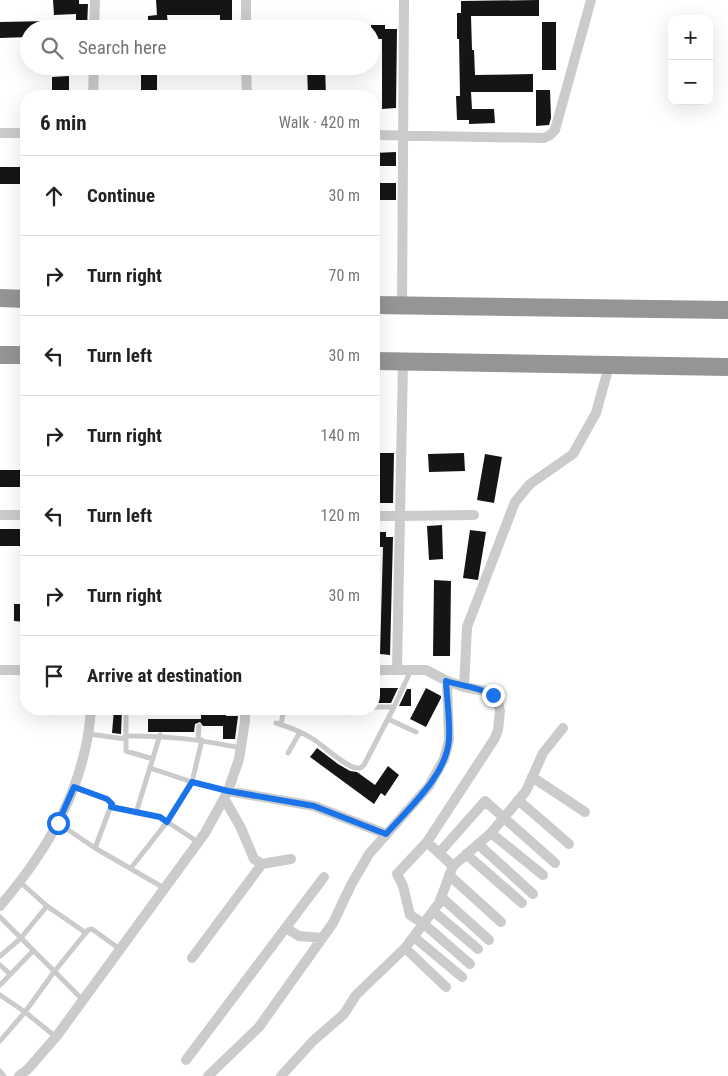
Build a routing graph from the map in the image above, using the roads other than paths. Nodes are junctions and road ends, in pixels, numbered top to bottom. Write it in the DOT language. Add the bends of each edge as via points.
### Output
graph roads {
  1 [pos="95,0"];
  2 [pos="246,0"];
  3 [pos="404,0"];
  4 [pos="591,0"];
  5 [pos="94,20"];
  6 [pos="246,20"];
  7 [pos="94,75"];
  8 [pos="246,75"];
  9 [pos="93,90"];
  10 [pos="247,90"];
  11 [pos="0,133"];
  12 [pos="20,133"];
  13 [pos="380,135"];
  14 [pos="403,136"];
  15 [pos="0,298"];
  16 [pos="20,299"];
  17 [pos="380,305"];
  18 [pos="402,306"];
  19 [pos="728,310"];
  20 [pos="0,355"];
  21 [pos="20,355"];
  22 [pos="380,361"];
  23 [pos="403,362"];
  24 [pos="609,366"];
  25 [pos="728,367"];
  26 [pos="0,515"];
  27 [pos="20,515"];
  28 [pos="474,515"];
  29 [pos="380,516"];
  30 [pos="400,516"];
  31 [pos="0,670"];
  32 [pos="20,670"];
  33 [pos="380,670"];
  34 [pos="397,670"];
  35 [pos="411,670"];
  36 [pos="446,681"];
  37 [pos="464,687"];
  38 [pos="380,707"];
  39 [pos="394,707"];
  40 [pos="91,715"];
  41 [pos="126,715"];
  42 [pos="246,715"];
  43 [pos="282,715"];
  44 [pos="388,720"];
  45 [pos="199,726"];
  46 [pos="563,728"];
  47 [pos="300,732"];
  48 [pos="416,732"];
  49 [pos="89,734"];
  50 [pos="160,735"];
  51 [pos="126,737"];
  52 [pos="200,740"];
  53 [pos="241,748"];
  54 [pos="288,753"];
  55 [pos="153,759"];
  56 [pos="150,768"];
  57 [pos="532,777"];
  58 [pos="192,782"];
  59 [pos="74,787"];
  60 [pos="226,794"];
  61 [pos="518,800"];
  62 [pos="111,807"];
  63 [pos="585,812"];
  64 [pos="136,813"];
  65 [pos="503,818"];
  66 [pos="167,822"];
  67 [pos="58,823"];
  68 [pos="491,833"];
  69 [pos="386,834"];
  70 [pos="199,842"];
  71 [pos="427,842"];
  72 [pos="478,844"];
  73 [pos="569,844"];
  74 [pos="95,848"];
  75 [pos="439,853"];
  76 [pos="466,854"];
  77 [pos="290,859"];
  78 [pos="555,863"];
  79 [pos="262,864"];
  80 [pos="130,868"];
  81 [pos="451,870"];
  82 [pos="543,875"];
  83 [pos="324,877"];
  84 [pos="20,882"];
  85 [pos="165,889"];
  86 [pos="533,894"];
  87 [pos="441,897"];
  88 [pos="522,903"];
  89 [pos="0,906"];
  90 [pos="47,906"];
  91 [pos="433,911"];
  92 [pos="0,918"];
  93 [pos="501,922"];
  94 [pos="424,924"];
  95 [pos="286,928"];
  96 [pos="86,932"];
  97 [pos="414,937"];
  98 [pos="20,938"];
  99 [pos="322,938"];
  100 [pos="489,940"];
  101 [pos="406,948"];
  102 [pos="478,949"];
  103 [pos="122,950"];
  104 [pos="34,951"];
  105 [pos="0,956"];
  106 [pos="192,958"];
  107 [pos="470,964"];
  108 [pos="0,965"];
  109 [pos="54,972"];
  110 [pos="10,974"];
  111 [pos="462,977"];
  112 [pos="0,985"];
  113 [pos="446,987"];
  114 [pos="0,995"];
  115 [pos="84,1000"];
  116 [pos="25,1012"];
  117 [pos="56,1037"];
  118 [pos="0,1041"];
  119 [pos="186,1060"];
  120 [pos="0,1071"];
  121 [pos="4,1076"];
  122 [pos="19,1076"];
  123 [pos="208,1076"];
  124 [pos="281,1076"];
  1 -- 5 [label="street"];
  2 -- 6 [label="street"];
  3 -- 14 [label="street"];
  4 -- 14 [label="street" via="550,135 544,138"];
  7 -- 9 [label="street"];
  8 -- 10 [label="street"];
  11 -- 12 [label="street"];
  13 -- 14 [label="street"];
  14 -- 18 [label="street"];
  15 -- 16 [label="highway"];
  17 -- 18 [label="highway"];
  18 -- 19 [label="highway"];
  20 -- 21 [label="highway"];
  22 -- 23 [label="highway"];
  23 -- 24 [label="highway"];
  23 -- 30 [label="street"];
  24 -- 25 [label="highway"];
  24 -- 37 [label="street" via="596,413 573,454 530,484 515,502 467,627"];
  26 -- 27 [label="street"];
  28 -- 30 [label="street"];
  29 -- 30 [label="street"];
  30 -- 34 [label="street"];
  31 -- 32 [label="street"];
  33 -- 34 [label="street"];
  34 -- 35 [label="street"];
  35 -- 36 [label="street" via="426,670"];
  35 -- 39 [label="lane"];
  36 -- 37 [label="street"];
  36 -- 69 [label="street" via="449,740 444,759 429,786"];
  37 -- 71 [label="street" via="493,695 500,711 498,730"];
  38 -- 39 [label="lane"];
  39 -- 44 [label="lane"];
  40 -- 49 [label="street"];
  41 -- 51 [label="lane"];
  42 -- 53 [label="street"];
  43 -- 47 [label="lane" via="279,724"];
  44 -- 47 [label="lane" via="361,768 355,768"];
  44 -- 48 [label="lane"];
  45 -- 52 [label="lane"];
  46 -- 57 [label="street" via="543,753"];
  47 -- 54 [label="lane"];
  49 -- 51 [label="lane"];
  49 -- 59 [label="street"];
  50 -- 51 [label="lane"];
  50 -- 52 [label="lane"];
  50 -- 55 [label="lane"];
  51 -- 55 [label="lane" via="126,751"];
  52 -- 53 [label="lane"];
  52 -- 58 [label="lane"];
  53 -- 60 [label="street"];
  55 -- 56 [label="lane"];
  56 -- 58 [label="lane"];
  56 -- 64 [label="lane"];
  57 -- 61 [label="street"];
  57 -- 63 [label="street"];
  58 -- 60 [label="lane"];
  58 -- 66 [label="lane"];
  59 -- 62 [label="lane" via="107,799"];
  59 -- 67 [label="street"];
  60 -- 69 [label="street" via="314,806"];
  60 -- 70 [label="street"];
  60 -- 79 [label="street" via="254,859"];
  61 -- 65 [label="street"];
  61 -- 73 [label="street"];
  62 -- 64 [label="lane"];
  62 -- 74 [label="lane"];
  64 -- 66 [label="lane" via="160,817"];
  65 -- 68 [label="street"];
  65 -- 75 [label="street" via="485,801"];
  65 -- 78 [label="street"];
  66 -- 70 [label="lane"];
  66 -- 80 [label="lane"];
  67 -- 74 [label="lane"];
  67 -- 84 [label="street"];
  68 -- 72 [label="street"];
  68 -- 82 [label="street"];
  69 -- 99 [label="street" via="369,854"];
  70 -- 85 [label="street"];
  71 -- 75 [label="street"];
  71 -- 94 [label="street" via="397,874 410,915"];
  72 -- 76 [label="street"];
  72 -- 86 [label="street"];
  74 -- 80 [label="lane"];
  75 -- 81 [label="street"];
  76 -- 81 [label="street"];
  76 -- 88 [label="street"];
  77 -- 79 [label="street"];
  79 -- 106 [label="street"];
  80 -- 85 [label="lane"];
  81 -- 87 [label="street"];
  81 -- 93 [label="street"];
  83 -- 95 [label="street"];
  84 -- 89 [label="street"];
  84 -- 90 [label="lane"];
  85 -- 103 [label="street"];
  87 -- 91 [label="street"];
  87 -- 100 [label="street"];
  90 -- 96 [label="lane"];
  90 -- 98 [label="lane"];
  91 -- 94 [label="street"];
  91 -- 102 [label="street"];
  92 -- 98 [label="lane"];
  94 -- 97 [label="street"];
  94 -- 107 [label="street"];
  95 -- 99 [label="street" via="299,936"];
  95 -- 119 [label="street"];
  96 -- 103 [label="lane" via="92,929"];
  96 -- 109 [label="lane"];
  97 -- 101 [label="street"];
  97 -- 111 [label="street"];
  98 -- 104 [label="lane"];
  98 -- 105 [label="lane"];
  99 -- 123 [label="street" via="260,1027"];
  101 -- 113 [label="street"];
  101 -- 124 [label="street"];
  103 -- 115 [label="street"];
  104 -- 109 [label="lane"];
  104 -- 110 [label="lane"];
  108 -- 110 [label="lane"];
  109 -- 115 [label="lane"];
  109 -- 116 [label="lane"];
  110 -- 112 [label="lane"];
  114 -- 116 [label="lane"];
  115 -- 117 [label="street"];
  116 -- 117 [label="lane"];
  116 -- 118 [label="lane"];
  117 -- 122 [label="street"];
  120 -- 121 [label="lane"];
}
